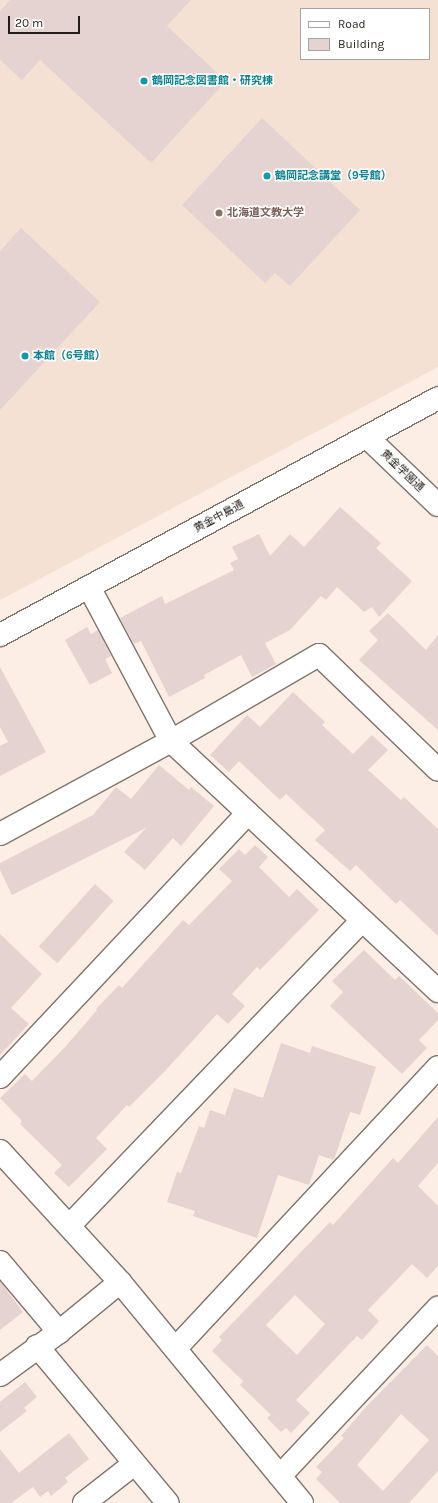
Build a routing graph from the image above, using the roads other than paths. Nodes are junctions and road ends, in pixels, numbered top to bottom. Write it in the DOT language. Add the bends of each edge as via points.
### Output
graph roads {
  1 [pos="438,398"];
  2 [pos="367,437"];
  3 [pos="438,505"];
  4 [pos="89,587"];
  5 [pos="0,635"];
  6 [pos="171,741"];
  7 [pos="438,770"];
  8 [pos="248,813"];
  9 [pos="0,834"];
  10 [pos="362,921"];
  11 [pos="438,991"];
  12 [pos="438,1067"];
  13 [pos="0,1077"];
  14 [pos="0,1152"];
  15 [pos="70,1226"];
  16 [pos="0,1262"];
  17 [pos="120,1282"];
  18 [pos="438,1308"];
  19 [pos="59,1332"];
  20 [pos="37,1346"];
  21 [pos="176,1348"];
  22 [pos="0,1375"];
  23 [pos="134,1464"];
  24 [pos="280,1476"];
  25 [pos="84,1503"];
  26 [pos="168,1503"];
  27 [pos="302,1503"];
  1 -- 2 [label="street, 黄金中島通"];
  2 -- 3 [label="street, 黄金学園通"];
  2 -- 4 [label="street, 黄金中島通"];
  4 -- 5 [label="street, 黄金中島通"];
  4 -- 6 [label="street"];
  6 -- 7 [label="street" via="319,655"];
  6 -- 8 [label="street"];
  6 -- 9 [label="street"];
  8 -- 10 [label="street"];
  8 -- 13 [label="street"];
  10 -- 11 [label="street"];
  10 -- 15 [label="street"];
  12 -- 21 [label="street"];
  14 -- 15 [label="street"];
  15 -- 17 [label="street"];
  16 -- 19 [label="street"];
  17 -- 19 [label="street"];
  17 -- 21 [label="street"];
  18 -- 24 [label="street"];
  19 -- 20 [label="street"];
  20 -- 22 [label="street"];
  20 -- 23 [label="street"];
  21 -- 24 [label="street"];
  23 -- 25 [label="street"];
  23 -- 26 [label="street"];
  24 -- 27 [label="street"];
}
